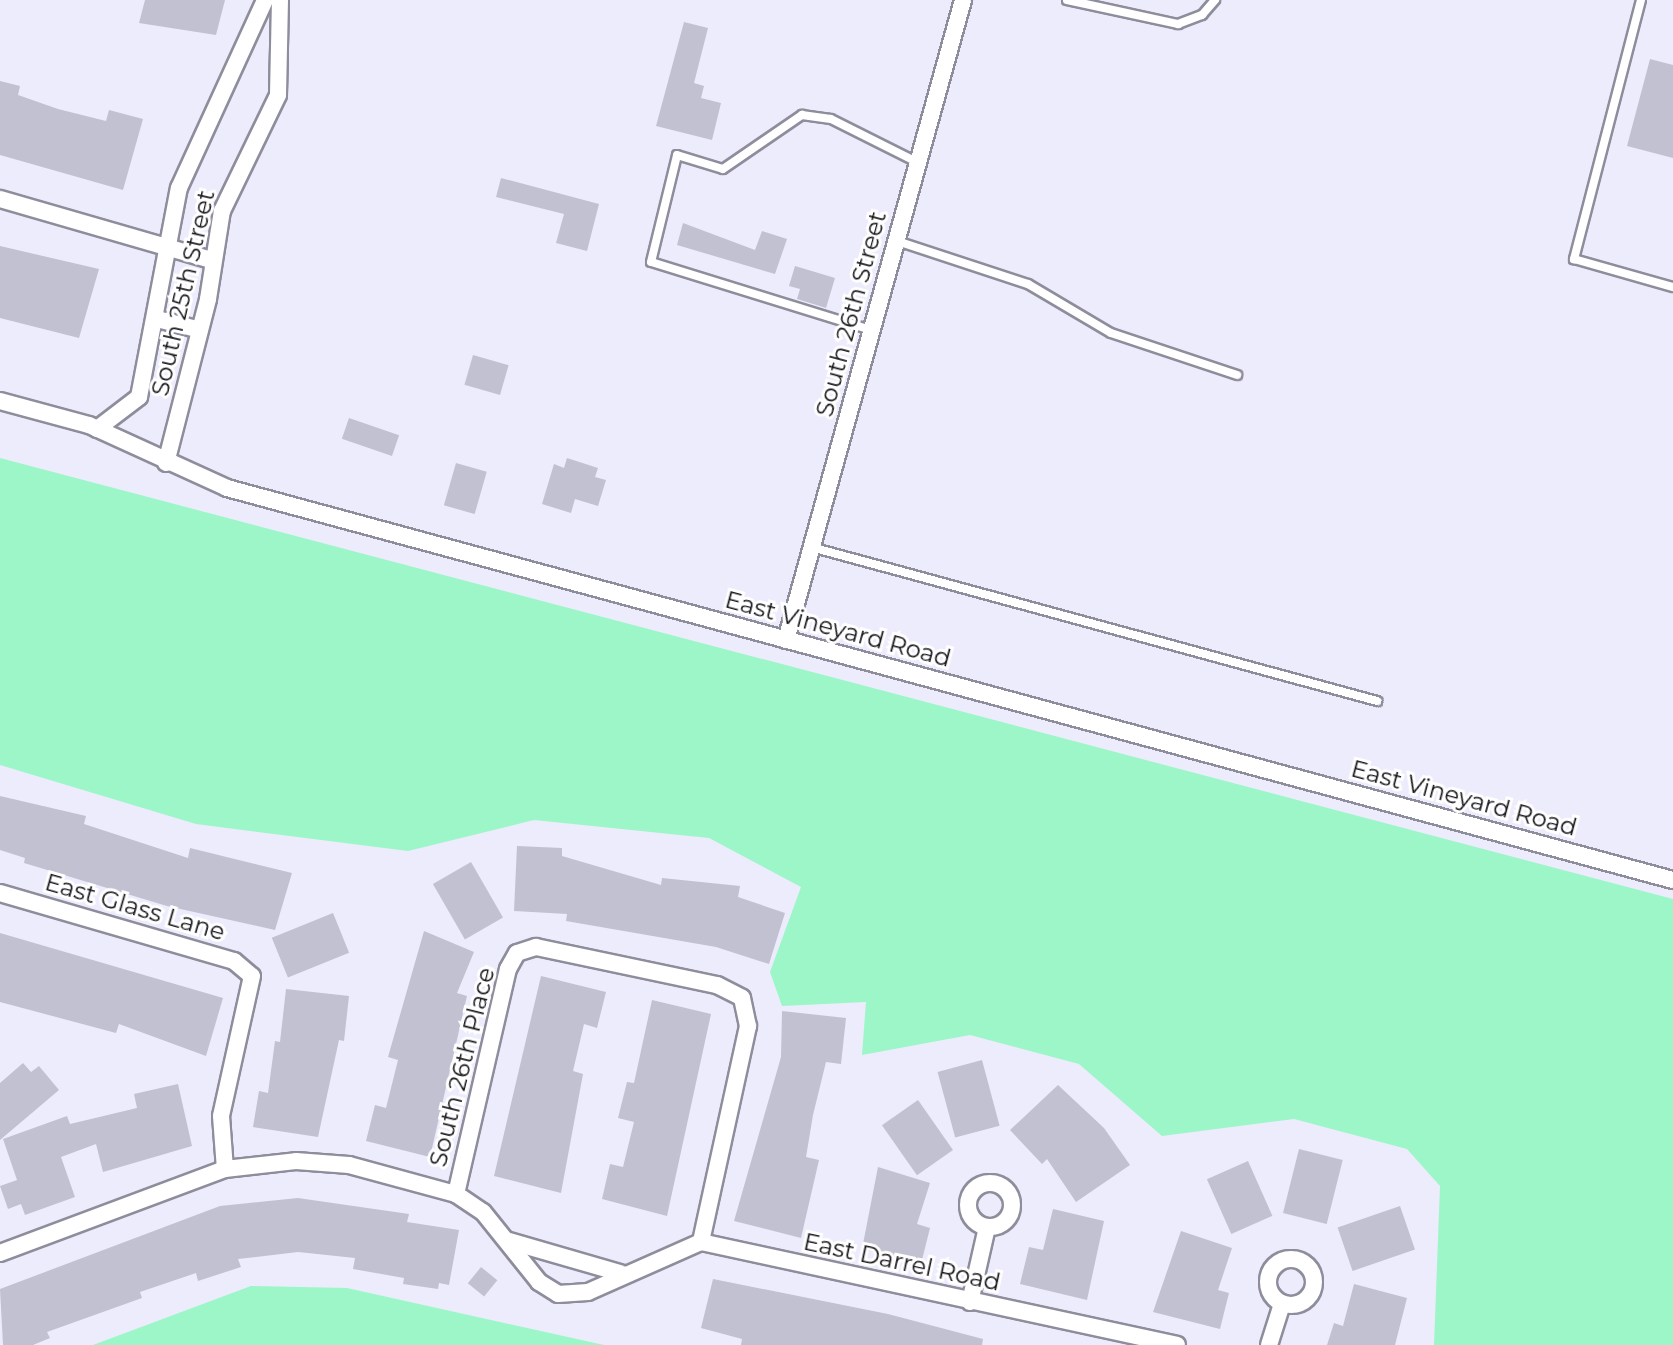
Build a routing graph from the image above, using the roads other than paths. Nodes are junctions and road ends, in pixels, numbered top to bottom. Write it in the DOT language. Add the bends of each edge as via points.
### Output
graph roads {
  1 [pos="265,0"];
  2 [pos="280,0"];
  3 [pos="963,0"];
  4 [pos="1067,0"];
  5 [pos="1215,0"];
  6 [pos="1641,0"];
  7 [pos="917,162"];
  8 [pos="0,199"];
  9 [pos="896,240"];
  10 [pos="169,248"];
  11 [pos="211,260"];
  12 [pos="1673,287"];
  13 [pos="157,319"];
  14 [pos="200,330"];
  15 [pos="871,330"];
  16 [pos="1237,375"];
  17 [pos="0,401"];
  18 [pos="97,429"];
  19 [pos="166,463"];
  20 [pos="811,547"];
  21 [pos="786,640"];
  22 [pos="1377,701"];
  23 [pos="1673,880"];
  24 [pos="0,893"];
  25 [pos="225,1169"];
  26 [pos="456,1194"];
  27 [pos="987,1227"];
  28 [pos="509,1241"];
  29 [pos="701,1242"];
  30 [pos="0,1253"];
  31 [pos="620,1273"];
  32 [pos="970,1302"];
  33 [pos="1282,1304"];
  34 [pos="1177,1345"];
  35 [pos="1269,1345"];
  1 -- 10 [label="street, South 25th Street" via="189,159"];
  2 -- 11 [label="street, South 25th Street" via="278,95 222,211"];
  3 -- 7 [label="street, South 26th Street"];
  4 -- 5 [label="lane" via="1178,24 1202,15"];
  6 -- 12 [label="lane" via="1574,259"];
  7 -- 9 [label="street, South 26th Street"];
  7 -- 15 [label="lane" via="831,119 802,115 723,169 677,155 651,262"];
  8 -- 10 [label="street"];
  9 -- 15 [label="street, South 26th Street"];
  9 -- 16 [label="lane" via="1028,284 1111,333"];
  10 -- 11 [label="street"];
  10 -- 13 [label="street, South 25th Street"];
  11 -- 14 [label="street, South 25th Street"];
  13 -- 14 [label="street"];
  13 -- 18 [label="street, South 25th Street" via="139,397"];
  14 -- 19 [label="street, South 25th Street"];
  15 -- 20 [label="street, South 26th Street"];
  17 -- 18 [label="street, East Vineyard Road"];
  18 -- 19 [label="street, East Vineyard Road"];
  19 -- 21 [label="street, East Vineyard Road" via="227,488"];
  20 -- 21 [label="street, South 26th Street"];
  20 -- 22 [label="lane"];
  21 -- 23 [label="street, East Vineyard Road"];
  24 -- 25 [label="street, East Glass Lane" via="234,961 252,976 221,1116"];
  25 -- 26 [label="street" via="296,1161 349,1165"];
  25 -- 30 [label="street"];
  26 -- 28 [label="street"];
  26 -- 29 [label="street, South 26th Place" via="508,969 517,953 536,947 717,985 742,998 748,1026"];
  27 -- 32 [label="street"];
  28 -- 31 [label="street"];
  28 -- 31 [label="street" via="539,1282 558,1294 588,1292"];
  29 -- 31 [label="street"];
  29 -- 32 [label="street, East Darrel Road"];
  32 -- 34 [label="street, East Darrel Road"];
  33 -- 35 [label="street"];
}
